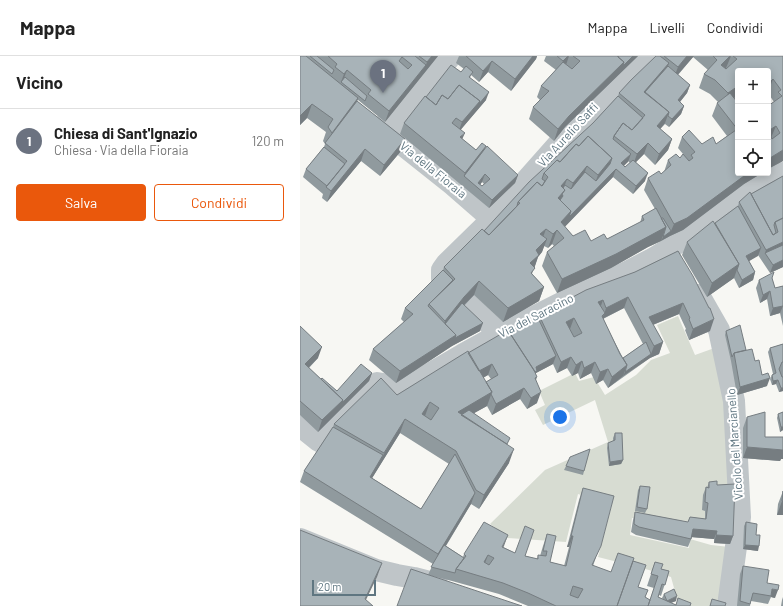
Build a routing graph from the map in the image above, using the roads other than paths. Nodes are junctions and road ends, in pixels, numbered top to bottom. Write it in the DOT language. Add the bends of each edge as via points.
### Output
graph roads {
  1 [pos="451,56"];
  2 [pos="648,56"];
  3 [pos="365,114"];
  4 [pos="389,134"];
  5 [pos="783,173"];
  6 [pos="492,219"];
  7 [pos="670,248"];
  8 [pos="442,278"];
  9 [pos="467,303"];
  10 [pos="500,334"];
  11 [pos="300,426"];
  12 [pos="300,539"];
  13 [pos="458,589"];
  14 [pos="728,606"];
  1 -- 4 [label="street"];
  2 -- 6 [label="street, Via Aurelio Saffi" via="576,124"];
  3 -- 4 [label="street, Via della Fioraia"];
  4 -- 6 [label="street, Via della Fioraia"];
  5 -- 7 [label="street, Via del Saracino" via="755,187"];
  6 -- 8 [label="street, Via Aurelio Saffi" via="447,263 442,270"];
  7 -- 10 [label="street, Via del Saracino" via="627,272"];
  7 -- 14 [label="street, Vicolo del Marcianello" via="719,330 734,401 740,517"];
  9 -- 10 [label="street"];
  10 -- 11 [label="street, Via del Saracino" via="402,390 393,390 378,383 319,441"];
  12 -- 13 [label="street" via="376,570"];
}
